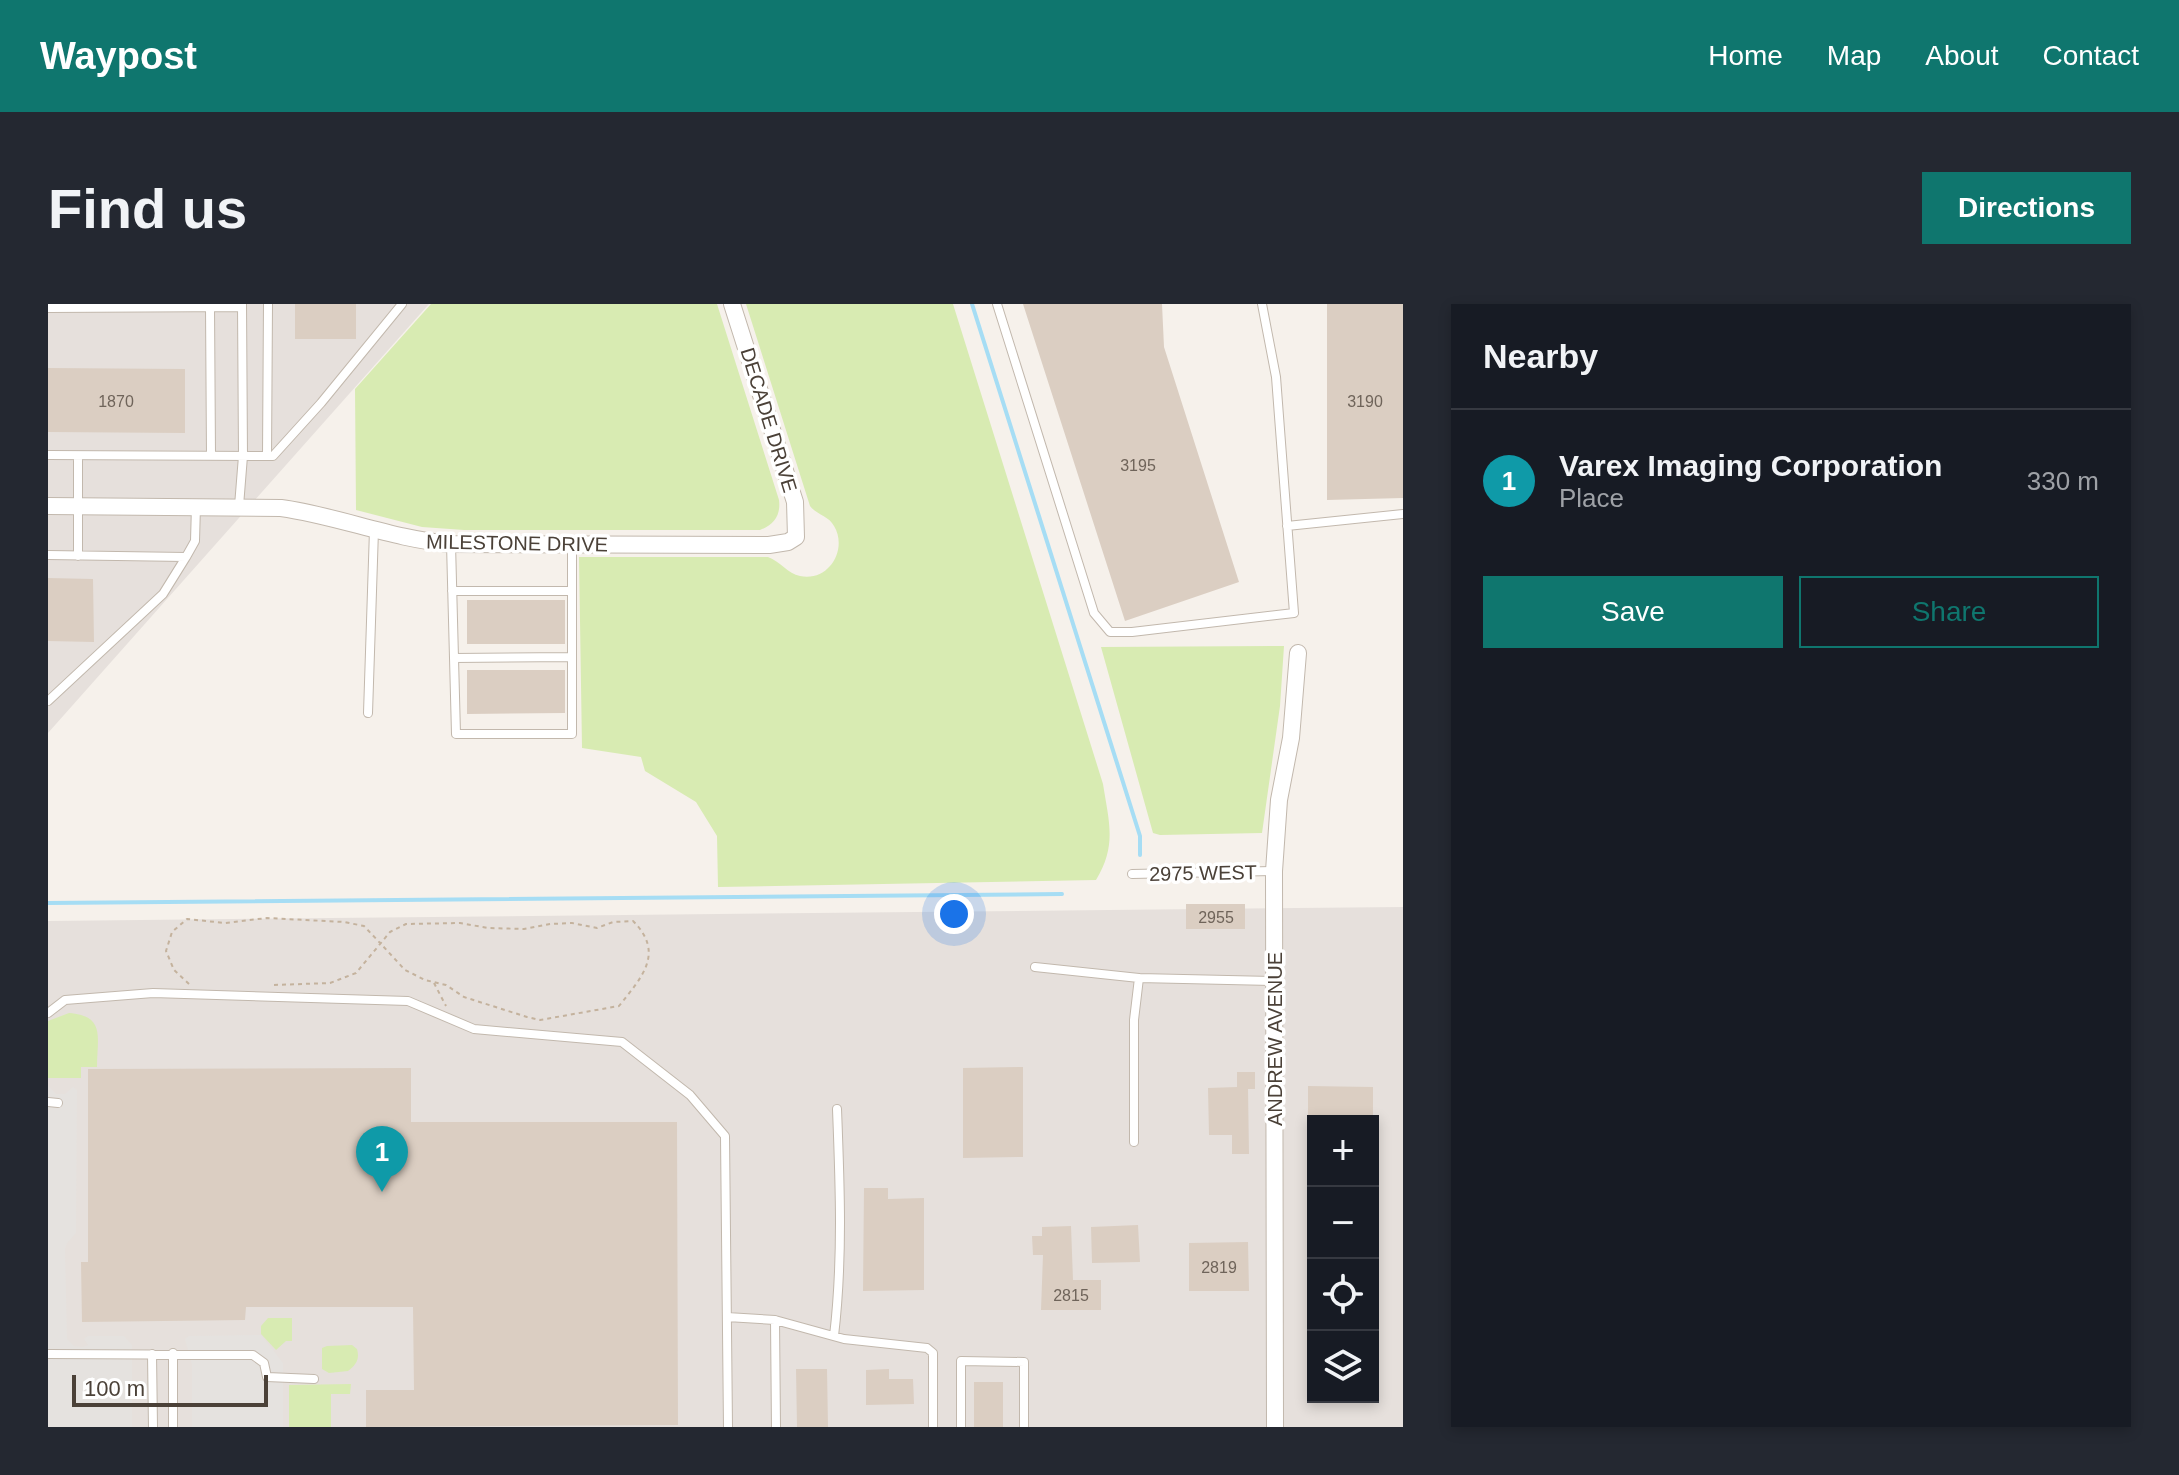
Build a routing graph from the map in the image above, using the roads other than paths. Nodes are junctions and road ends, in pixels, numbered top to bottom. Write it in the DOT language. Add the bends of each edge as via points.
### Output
graph roads {
  1 [pos="268,304"];
  2 [pos="402,304"];
  3 [pos="732,304"];
  4 [pos="997,304"];
  5 [pos="1262,304"];
  6 [pos="242,305"];
  7 [pos="210,307"];
  8 [pos="48,308"];
  9 [pos="48,455"];
  10 [pos="78,456"];
  11 [pos="211,456"];
  12 [pos="243,456"];
  13 [pos="267,456"];
  14 [pos="48,506"];
  15 [pos="78,506"];
  16 [pos="196,506"];
  17 [pos="239,506"];
  18 [pos="1403,514"];
  19 [pos="1287,526"];
  20 [pos="374,530"];
  21 [pos="796,537"];
  22 [pos="451,544"];
  23 [pos="572,545"];
  24 [pos="48,555"];
  25 [pos="78,556"];
  26 [pos="186,557"];
  27 [pos="452,591"];
  28 [pos="572,591"];
  29 [pos="1298,653"];
  30 [pos="572,657"];
  31 [pos="454,658"];
  32 [pos="48,701"];
  33 [pos="368,713"];
  34 [pos="1274,871"];
  35 [pos="1132,874"];
  36 [pos="1035,967"];
  37 [pos="1139,978"];
  38 [pos="1275,981"];
  39 [pos="48,1013"];
  40 [pos="48,1102"];
  41 [pos="58,1103"];
  42 [pos="837,1109"];
  43 [pos="1134,1142"];
  44 [pos="727,1317"];
  45 [pos="775,1320"];
  46 [pos="834,1336"];
  47 [pos="173,1353"];
  48 [pos="48,1354"];
  49 [pos="152,1354"];
  50 [pos="314,1379"];
  51 [pos="153,1427"];
  52 [pos="173,1427"];
  53 [pos="728,1427"];
  54 [pos="776,1427"];
  55 [pos="933,1427"];
  56 [pos="961,1427"];
  57 [pos="1024,1427"];
  58 [pos="1275,1427"];
  1 -- 13 [label="lane"];
  2 -- 13 [label="lane" via="321,403 273,456"];
  3 -- 21 [label="street, DECADE DRIVE" via="795,502"];
  4 -- 19 [label="lane" via="1094,613 1110,632 1294,613"];
  5 -- 19 [label="lane" via="1276,377"];
  6 -- 7 [label="lane"];
  6 -- 12 [label="lane"];
  7 -- 8 [label="lane"];
  7 -- 11 [label="lane"];
  9 -- 10 [label="lane"];
  10 -- 11 [label="lane"];
  10 -- 15 [label="lane"];
  11 -- 12 [label="lane"];
  12 -- 13 [label="lane"];
  12 -- 17 [label="lane"];
  14 -- 15 [label="street, MILESTONE DRIVE"];
  15 -- 16 [label="street, MILESTONE DRIVE"];
  15 -- 25 [label="lane"];
  16 -- 17 [label="street, MILESTONE DRIVE"];
  16 -- 26 [label="lane" via="195,541"];
  17 -- 20 [label="street, MILESTONE DRIVE" via="313,512"];
  18 -- 19 [label="lane"];
  20 -- 22 [label="street, MILESTONE DRIVE"];
  20 -- 33 [label="lane"];
  21 -- 23 [label="street, MILESTONE DRIVE" via="769,545"];
  22 -- 23 [label="street, MILESTONE DRIVE"];
  22 -- 27 [label="lane"];
  23 -- 28 [label="lane"];
  24 -- 25 [label="lane"];
  25 -- 26 [label="lane"];
  26 -- 32 [label="lane" via="163,594"];
  27 -- 28 [label="lane"];
  27 -- 31 [label="lane"];
  28 -- 30 [label="lane"];
  29 -- 34 [label="street, ANDREW AVENUE"];
  30 -- 31 [label="lane"];
  30 -- 31 [label="lane" via="572,734 456,734"];
  34 -- 35 [label="lane, 2975 WEST"];
  34 -- 38 [label="street, ANDREW AVENUE"];
  36 -- 37 [label="lane"];
  37 -- 38 [label="lane"];
  37 -- 43 [label="lane"];
  38 -- 58 [label="street, ANDREW AVENUE"];
  39 -- 44 [label="lane" via="65,1000 153,993 408,1001 474,1029 622,1042 690,1095 725,1136"];
  40 -- 41 [label="lane"];
  42 -- 46 [label="lane" via="841,1215"];
  44 -- 45 [label="lane"];
  44 -- 53 [label="lane"];
  45 -- 46 [label="lane"];
  45 -- 54 [label="lane"];
  46 -- 55 [label="lane" via="933,1353"];
  47 -- 49 [label="lane"];
  47 -- 50 [label="lane" via="253,1355 264,1363 267,1377"];
  47 -- 52 [label="lane"];
  48 -- 49 [label="lane"];
  49 -- 51 [label="lane"];
  56 -- 57 [label="lane" via="961,1361 1024,1362"];
}
